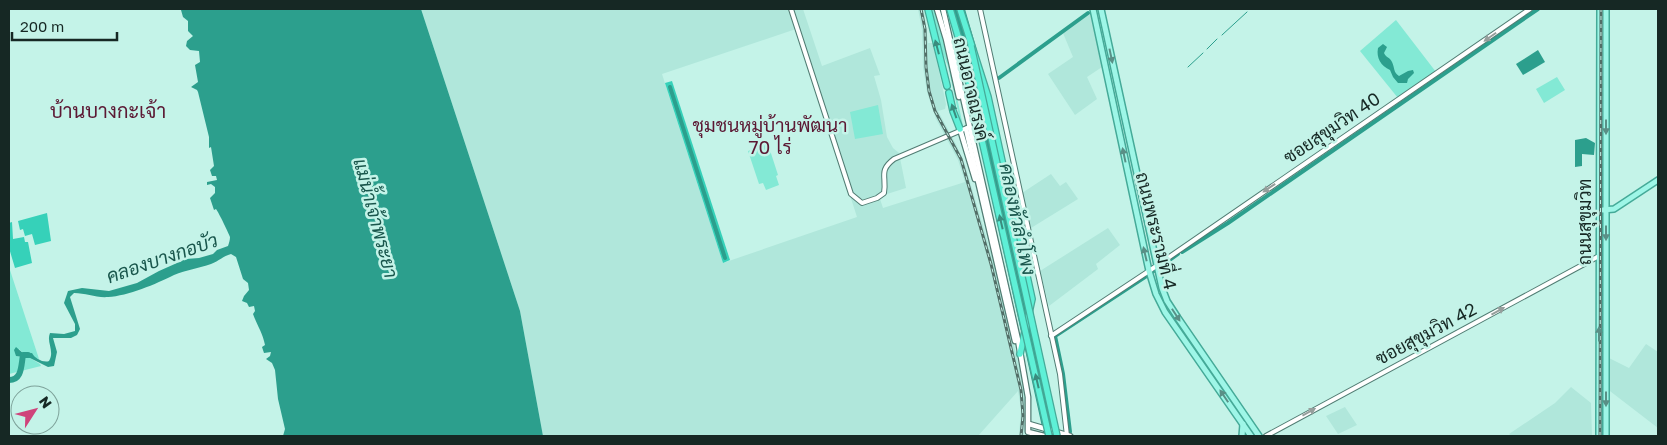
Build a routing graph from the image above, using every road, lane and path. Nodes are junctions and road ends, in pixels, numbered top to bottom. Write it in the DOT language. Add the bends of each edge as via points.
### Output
graph roads {
  1 [pos="791,9"];
  2 [pos="928,9"];
  3 [pos="937,9"];
  4 [pos="943,9"];
  5 [pos="950,9"];
  6 [pos="960,9"];
  7 [pos="980,9"];
  8 [pos="1092,9"];
  9 [pos="1101,9"];
  10 [pos="1530,9"];
  11 [pos="1600,9"];
  12 [pos="1606,9"];
  13 [pos="971,46"];
  14 [pos="1121,103"];
  15 [pos="1603,105"];
  16 [pos="1114,112"];
  17 [pos="965,128"];
  18 [pos="1658,180"];
  19 [pos="1599,210"];
  20 [pos="1606,211"];
  21 [pos="1599,256"];
  22 [pos="1606,256"];
  23 [pos="1157,266"];
  24 [pos="1149,271"];
  25 [pos="1051,336"];
  26 [pos="1020,353"];
  27 [pos="1599,383"];
  28 [pos="1606,383"];
  29 [pos="1243,424"];
  30 [pos="1031,425"];
  31 [pos="1030,434"];
  32 [pos="1050,434"];
  33 [pos="1044,436"];
  34 [pos="1057,436"];
  35 [pos="1068,436"];
  36 [pos="1242,436"];
  37 [pos="1251,436"];
  38 [pos="1259,436"];
  39 [pos="1266,436"];
  40 [pos="1599,436"];
  41 [pos="1606,436"];
  1 -- 17 [label="street" via="851,194 862,203 884,193 884,171 890,162"];
  17 -- 2 [label="highway, one-way" via="953,111"];
  3 -- 17 [label="main road, ถนนอาจณรงค์"];
  4 -- 17 [label="main road, ถนนอาจณรงค์"];
  32 -- 5 [label="highway, one-way, bridge"];
  6 -- 13 [label="highway"];
  7 -- 25 [label="street"];
  8 -- 16 [label="main road, ถนนพระรามที่ 4"];
  9 -- 14 [label="main road, ถนนพระรามที่ 4, one-way"];
  10 -- 23 [label="street, ซอยสุขุมวิท 40, one-way"];
  11 -- 15 [label="main road, ถนนสุขุมวิท"];
  12 -- 15 [label="main road, ถนนสุขุมวิท"];
  13 -- 26 [label="highway, bridge" via="988,97 1032,299"];
  13 -- 34 [label="highway, bridge"];
  14 -- 16 [label="main road"];
  14 -- 23 [label="main road, ถนนพระรามที่ 4"];
  15 -- 19 [label="main road, ถนนสุขุมวิท"];
  15 -- 20 [label="main road, ถนนสุขุมวิท, one-way"];
  24 -- 16 [label="main road, ถนนพระรามที่ 4, one-way"];
  17 -- 26 [label="main road, ถนนอาจณรงค์"];
  17 -- 26 [label="main road, ถนนอาจณรงค์"];
  18 -- 20 [label="main road"];
  19 -- 20 [label="main road"];
  19 -- 21 [label="main road, ถนนสุขุมวิท"];
  20 -- 22 [label="main road, ถนนสุขุมวิท, one-way"];
  21 -- 22 [label="main road"];
  27 -- 21 [label="main road, ถนนสุขุมวิท, one-way"];
  39 -- 21 [label="street, ซอยสุขุมวิท 42, one-way"];
  22 -- 28 [label="main road, ถนนสุขุมวิท"];
  23 -- 24 [label="street, ซอยสุขุมวิท 40"];
  23 -- 38 [label="main road, ถนนพระรามที่ 4, one-way" via="1168,302"];
  24 -- 25 [label="street, ซอยสุขุมวิท 40"];
  29 -- 24 [label="main road, ถนนพระรามที่ 4, one-way" via="1166,312"];
  25 -- 35 [label="street" via="1060,374"];
  26 -- 30 [label="main road, ถนนอาจณรงค์"];
  27 -- 28 [label="main road"];
  27 -- 40 [label="main road, ถนนสุขุมวิท"];
  28 -- 41 [label="main road, ถนนสุขุมวิท, one-way"];
  29 -- 36 [label="main road"];
  29 -- 37 [label="main road, ถนนพระรามที่ 4"];
  30 -- 31 [label="main road, ถนนอาจณรงค์"];
  30 -- 32 [label="main road"];
  31 -- 33 [label="main road"];
  32 -- 35 [label="main road"];
}
